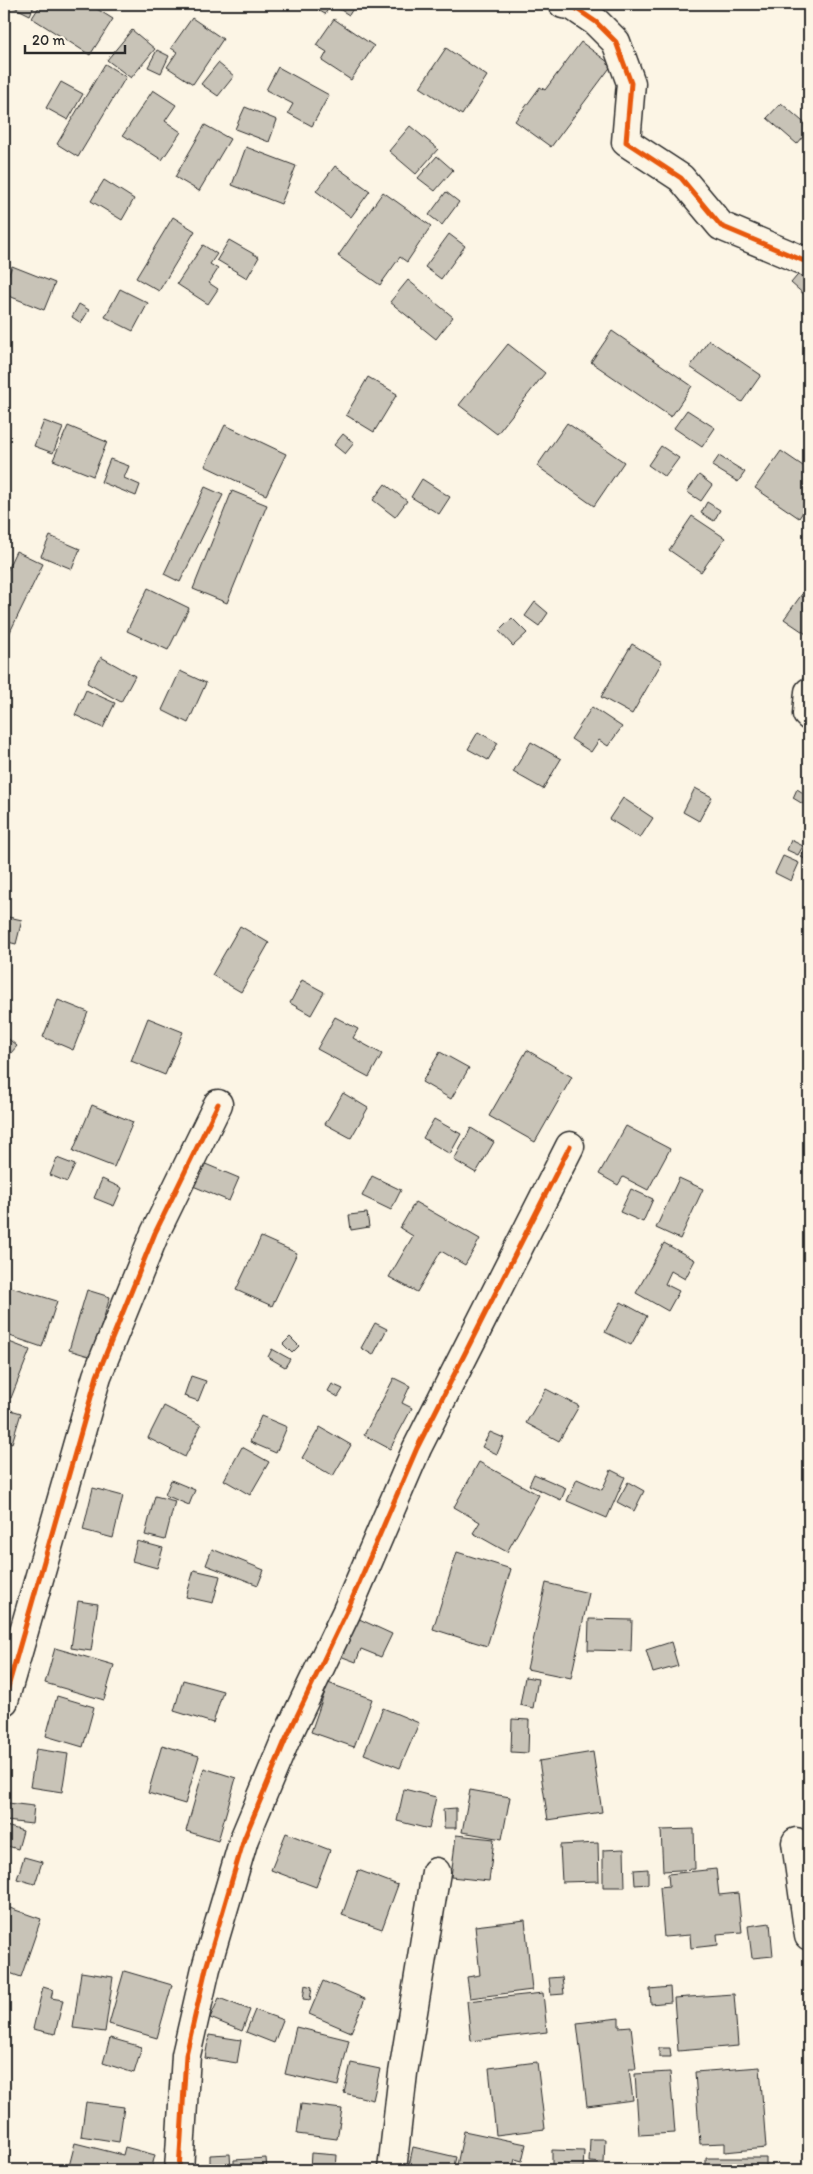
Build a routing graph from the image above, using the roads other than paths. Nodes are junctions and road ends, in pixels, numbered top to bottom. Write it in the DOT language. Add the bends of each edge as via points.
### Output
graph roads {
  1 [pos="563,4"];
  2 [pos="809,263"];
  3 [pos="809,692"];
  4 [pos="809,716"];
  5 [pos="218,1104"];
  6 [pos="570,1146"];
  7 [pos="4,1700"];
  8 [pos="796,1842"];
  9 [pos="436,1872"];
  10 [pos="809,1936"];
  11 [pos="178,2170"];
  12 [pos="392,2170"];
  1 -- 2 [label="street" via="571,5 596,22 616,42 631,83 626,142 681,178 721,226"];
  3 -- 4 [label="street"];
  5 -- 7 [label="street" via="155,1233 97,1376"];
  6 -- 11 [label="street" via="417,1448 244,1838 206,1968 186,2055"];
  8 -- 10 [label="street"];
  9 -- 12 [label="street" via="403,2073"];
}
